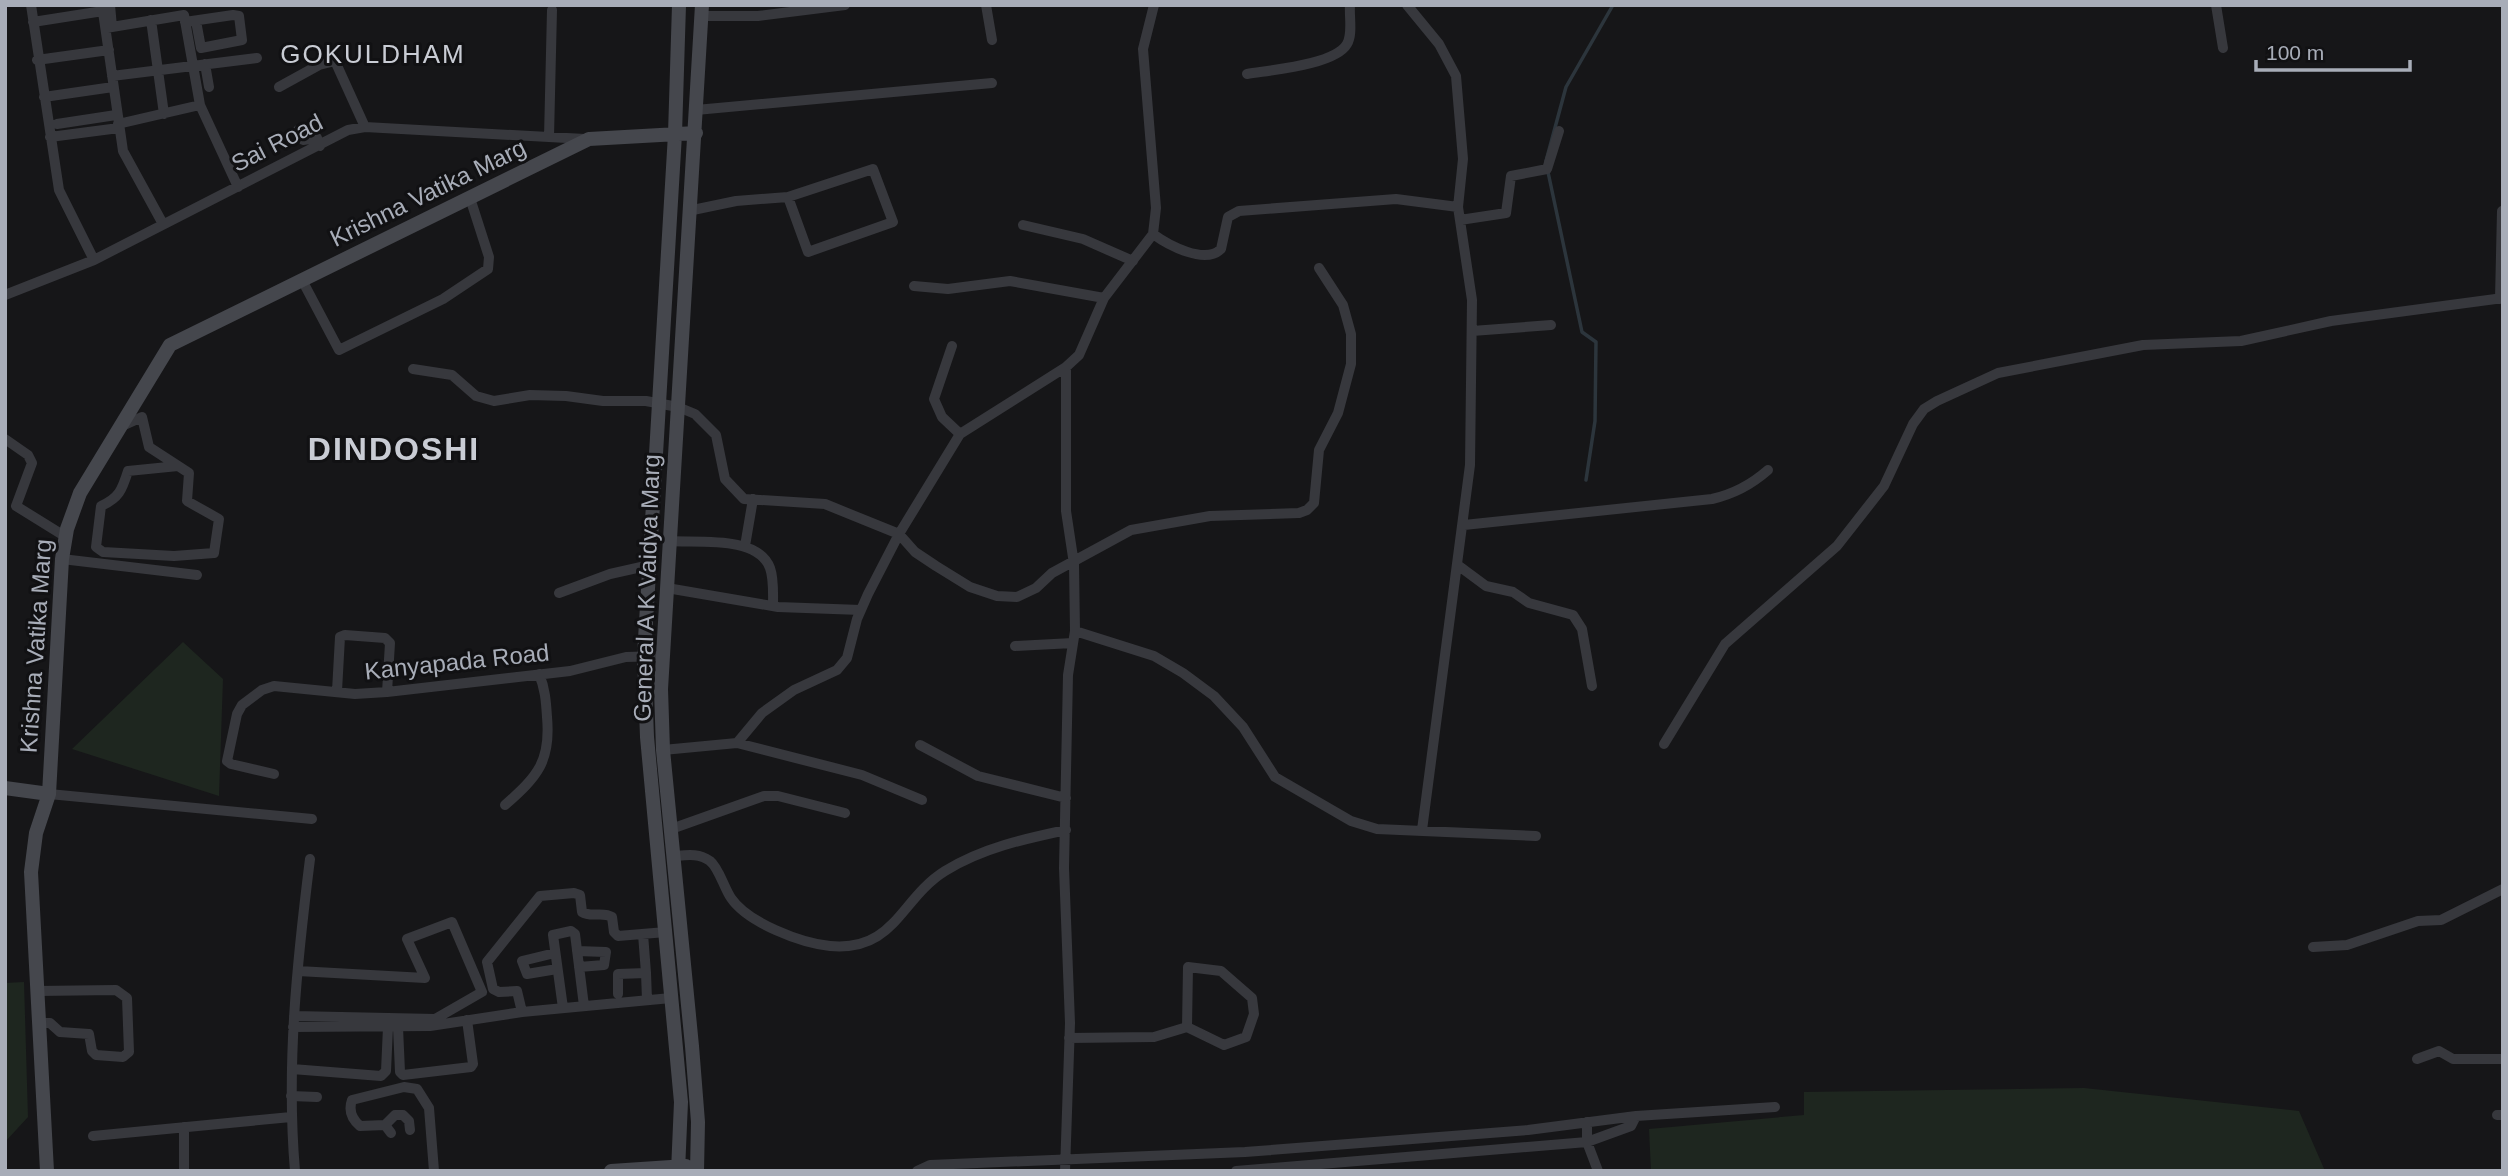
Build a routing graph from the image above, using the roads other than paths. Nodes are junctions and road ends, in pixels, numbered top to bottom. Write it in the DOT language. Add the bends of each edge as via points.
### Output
graph roads {
  1 [pos="31,5"];
  2 [pos="679,5"];
  3 [pos="845,5"];
  4 [pos="986,5"];
  5 [pos="1154,5"];
  6 [pos="1350,5"];
  7 [pos="1407,5"];
  8 [pos="2216,5"];
  9 [pos="105,7"];
  10 [pos="813,7"];
  11 [pos="552,10"];
  12 [pos="702,11"];
  13 [pos="187,16"];
  14 [pos="151,20"];
  15 [pos="33,22"];
  16 [pos="109,27"];
  17 [pos="992,40"];
  18 [pos="2223,48"];
  19 [pos="108,50"];
  20 [pos="257,58"];
  21 [pos="37,60"];
  22 [pos="205,64"];
  23 [pos="192,66"];
  24 [pos="158,69"];
  25 [pos="1247,74"];
  26 [pos="112,81"];
  27 [pos="992,83"];
  28 [pos="209,87"];
  29 [pos="279,88"];
  30 [pos="44,97"];
  31 [pos="200,105"];
  32 [pos="696,110"];
  33 [pos="164,114"];
  34 [pos="118,122"];
  35 [pos="57,124"];
  36 [pos="365,127"];
  37 [pos="298,130"];
  38 [pos="1559,131"];
  39 [pos="696,133"];
  40 [pos="675,134"];
  41 [pos="50,137"];
  42 [pos="549,137"];
  43 [pos="320,139"];
  44 [pos="589,139"];
  45 [pos="238,187"];
  46 [pos="788,197"];
  47 [pos="470,198"];
  48 [pos="1458,207"];
  49 [pos="688,211"];
  50 [pos="2502,211"];
  51 [pos="1460,220"];
  52 [pos="163,224"];
  53 [pos="1023,225"];
  54 [pos="1153,234"];
  55 [pos="94,260"];
  56 [pos="1133,261"];
  57 [pos="1320,268"];
  58 [pos="302,280"];
  59 [pos="914,286"];
  60 [pos="5,295"];
  61 [pos="1104,298"];
  62 [pos="2502,299"];
  63 [pos="1551,326"];
  64 [pos="1472,331"];
  65 [pos="952,346"];
  66 [pos="1066,367"];
  67 [pos="413,369"];
  68 [pos="658,403"];
  69 [pos="678,407"];
  70 [pos="120,427"];
  71 [pos="960,434"];
  72 [pos="5,439"];
  73 [pos="178,466"];
  74 [pos="1768,470"];
  75 [pos="753,499"];
  76 [pos="1464,525"];
  77 [pos="899,534"];
  78 [pos="66,537"];
  79 [pos="669,541"];
  80 [pos="745,546"];
  81 [pos="62,559"];
  82 [pos="1074,564"];
  83 [pos="650,565"];
  84 [pos="1459,566"];
  85 [pos="197,575"];
  86 [pos="667,588"];
  87 [pos="559,593"];
  88 [pos="774,606"];
  89 [pos="861,610"];
  90 [pos="1075,631"];
  91 [pos="1073,643"];
  92 [pos="1015,646"];
  93 [pos="644,656"];
  94 [pos="662,656"];
  95 [pos="540,674"];
  96 [pos="1592,686"];
  97 [pos="337,691"];
  98 [pos="387,692"];
  99 [pos="737,743"];
  100 [pos="1664,744"];
  101 [pos="920,745"];
  102 [pos="663,750"];
  103 [pos="274,774"];
  104 [pos="5,788"];
  105 [pos="49,794"];
  106 [pos="1066,798"];
  107 [pos="922,800"];
  108 [pos="505,804"];
  109 [pos="845,813"];
  110 [pos="312,819"];
  111 [pos="674,828"];
  112 [pos="1066,830"];
  113 [pos="1422,830"];
  114 [pos="1536,836"];
  115 [pos="675,856"];
  116 [pos="310,859"];
  117 [pos="2503,889"];
  118 [pos="666,932"];
  119 [pos="643,934"];
  120 [pos="2313,947"];
  121 [pos="577,951"];
  122 [pos="555,953"];
  123 [pos="579,967"];
  124 [pos="557,969"];
  125 [pos="298,971"];
  126 [pos="646,973"];
  127 [pos="37,991"];
  128 [pos="618,993"];
  129 [pos="671,998"];
  130 [pos="647,1000"];
  131 [pos="584,1006"];
  132 [pos="563,1008"];
  133 [pos="522,1012"];
  134 [pos="467,1020"];
  135 [pos="293,1021"];
  136 [pos="39,1023"];
  137 [pos="393,1027"];
  138 [pos="1187,1027"];
  139 [pos="1069,1038"];
  140 [pos="2417,1059"];
  141 [pos="2503,1059"];
  142 [pos="292,1069"];
  143 [pos="291,1098"];
  144 [pos="317,1099"];
  145 [pos="1775,1107"];
  146 [pos="1636,1116"];
  147 [pos="290,1117"];
  148 [pos="1587,1122"];
  149 [pos="184,1127"];
  150 [pos="410,1130"];
  151 [pos="93,1136"];
  152 [pos="1587,1142"];
  153 [pos="1065,1166"];
  154 [pos="678,1168"];
  155 [pos="697,1169"];
  156 [pos="47,1171"];
  157 [pos="184,1171"];
  158 [pos="295,1171"];
  159 [pos="434,1171"];
  160 [pos="611,1171"];
  161 [pos="917,1171"];
  162 [pos="1236,1171"];
  163 [pos="1598,1171"];
  1 -- 15 [label="street"];
  2 -- 40 [label="main road, General A K Vaidya Marg"];
  3 -- 10 [label="street"];
  4 -- 17 [label="street"];
  5 -- 54 [label="street" via="1143,49 1156,208"];
  6 -- 25 [label="street" via="1350,34 1340,51 1300,65"];
  7 -- 48 [label="street" via="1439,44 1456,76 1463,159"];
  8 -- 18 [label="street"];
  9 -- 15 [label="street"];
  9 -- 16 [label="street"];
  10 -- 12 [label="street" via="758,16"];
  11 -- 42 [label="street"];
  12 -- 32 [label="main road, General A K Vaidya Marg"];
  13 -- 13 [label="street" via="201,48 242,40 239,16"];
  13 -- 14 [label="street"];
  13 -- 23 [label="street"];
  14 -- 16 [label="street"];
  14 -- 24 [label="street"];
  15 -- 21 [label="street"];
  16 -- 19 [label="street"];
  19 -- 21 [label="street"];
  19 -- 26 [label="street"];
  20 -- 22 [label="street"];
  21 -- 30 [label="street"];
  22 -- 23 [label="street"];
  22 -- 28 [label="street"];
  23 -- 24 [label="street"];
  23 -- 31 [label="street"];
  24 -- 26 [label="street"];
  24 -- 33 [label="street"];
  26 -- 30 [label="street"];
  26 -- 34 [label="street"];
  27 -- 32 [label="street"];
  29 -- 36 [label="street" via="318,65 335,61"];
  30 -- 41 [label="street"];
  31 -- 33 [label="street"];
  31 -- 45 [label="street"];
  32 -- 39 [label="main road, General A K Vaidya Marg"];
  33 -- 34 [label="street"];
  34 -- 35 [label="street"];
  34 -- 41 [label="street"];
  34 -- 52 [label="street" via="123,151"];
  36 -- 42 [label="street, Sai Road"];
  36 -- 43 [label="street, Sai Road"];
  37 -- 43 [label="street" via="303,140"];
  38 -- 51 [label="street" via="1547,169 1511,176 1506,213"];
  39 -- 40 [label="main road, Krishna Vatika Marg"];
  39 -- 49 [label="main road, General A K Vaidya Marg"];
  40 -- 44 [label="main road, Krishna Vatika Marg"];
  40 -- 68 [label="main road, General A K Vaidya Marg"];
  41 -- 55 [label="street" via="59,190"];
  42 -- 44 [label="street, Sai Road"];
  43 -- 45 [label="street, Sai Road"];
  44 -- 47 [label="main road, Krishna Vatika Marg"];
  45 -- 52 [label="street, Sai Road"];
  46 -- 46 [label="street" via="873,169 893,222 808,252"];
  46 -- 49 [label="street"];
  47 -- 58 [label="main road, Krishna Vatika Marg"];
  47 -- 58 [label="street" via="489,257 488,269 443,299 339,350"];
  48 -- 51 [label="street"];
  48 -- 54 [label="street" via="1396,199 1239,211 1228,217 1221,249 1212,254 1179,250"];
  49 -- 69 [label="main road, General A K Vaidya Marg"];
  50 -- 62 [label="street"];
  51 -- 64 [label="street"];
  52 -- 55 [label="street, Sai Road"];
  53 -- 56 [label="street" via="1083,239"];
  54 -- 56 [label="street"];
  55 -- 60 [label="street, Sai Road"];
  56 -- 61 [label="street"];
  57 -- 82 [label="street" via="1343,305 1351,334 1351,364 1338,413 1318,450 1314,503 1299,513 1210,516 1132,530"];
  58 -- 70 [label="main road, Krishna Vatika Marg" via="170,345"];
  59 -- 61 [label="street" via="948,289 1010,281"];
  61 -- 66 [label="street" via="1079,355"];
  62 -- 100 [label="street" via="2357,317 2241,341 2130,348 1998,373 1937,401 1913,424 1884,486 1837,546 1725,644"];
  63 -- 64 [label="street"];
  64 -- 76 [label="street" via="1470,465"];
  65 -- 71 [label="street" via="934,399 942,417"];
  66 -- 71 [label="street"];
  66 -- 82 [label="street" via="1066,511"];
  67 -- 68 [label="street" via="452,375 476,396 494,401 530,395"];
  68 -- 69 [label="street"];
  68 -- 83 [label="main road, General A K Vaidya Marg"];
  69 -- 75 [label="street" via="695,414 716,435 725,479 744,499"];
  69 -- 79 [label="main road, General A K Vaidya Marg"];
  70 -- 73 [label="street" via="142,417 149,447"];
  70 -- 78 [label="main road, Krishna Vatika Marg" via="80,493"];
  71 -- 77 [label="street"];
  72 -- 78 [label="street" via="32,463 16,506"];
  73 -- 73 [label="street" via="128,471 115,500 101,506 96,547 111,554 214,553 219,519 187,501 189,473"];
  74 -- 76 [label="street" via="1729,496"];
  75 -- 77 [label="street" via="825,504"];
  75 -- 80 [label="street"];
  76 -- 84 [label="street"];
  77 -- 82 [label="street" via="936,566 970,587 997,596 1017,597"];
  77 -- 89 [label="street"];
  78 -- 81 [label="main road, Krishna Vatika Marg"];
  79 -- 80 [label="street"];
  79 -- 86 [label="main road, General A K Vaidya Marg"];
  80 -- 88 [label="street" via="760,553 771,570"];
  81 -- 85 [label="street"];
  81 -- 105 [label="main road, Krishna Vatika Marg"];
  82 -- 90 [label="street"];
  83 -- 87 [label="street"];
  83 -- 93 [label="main road, General A K Vaidya Marg"];
  84 -- 96 [label="street" via="1486,586 1573,615 1582,629"];
  84 -- 113 [label="street"];
  86 -- 88 [label="street"];
  86 -- 94 [label="main road, General A K Vaidya Marg"];
  88 -- 89 [label="street"];
  89 -- 99 [label="street" via="847,658 837,670 794,690 762,713"];
  90 -- 91 [label="street"];
  90 -- 113 [label="street" via="1154,656 1183,673 1214,696 1243,727 1275,777 1330,811 1377,829"];
  91 -- 92 [label="street"];
  91 -- 106 [label="street" via="1068,675"];
  93 -- 94 [label="street, Kanyapada Road"];
  93 -- 95 [label="street, Kanyapada Road"];
  93 -- 118 [label="main road, General A K Vaidya Marg"];
  94 -- 102 [label="main road, General A K Vaidya Marg"];
  95 -- 98 [label="street, Kanyapada Road"];
  95 -- 108 [label="street" via="545,687 548,752 539,772"];
  97 -- 98 [label="street, Kanyapada Road"];
  97 -- 98 [label="street" via="340,637 345,635 385,638 390,643"];
  97 -- 103 [label="street, Kanyapada Road" via="274,686 242,705 227,761"];
  99 -- 102 [label="street"];
  99 -- 107 [label="street" via="862,775"];
  101 -- 106 [label="street" via="978,776"];
  102 -- 111 [label="main road, General A K Vaidya Marg"];
  104 -- 105 [label="main road"];
  105 -- 110 [label="street"];
  105 -- 127 [label="main road, Krishna Vatika Marg" via="36,833 31,872"];
  106 -- 112 [label="street"];
  109 -- 111 [label="street" via="764,796"];
  111 -- 115 [label="main road, General A K Vaidya Marg"];
  112 -- 115 [label="street" via="977,853 942,872 884,935 865,945 830,946 766,926 734,902 713,862 697,854"];
  112 -- 139 [label="street"];
  113 -- 114 [label="street"];
  115 -- 155 [label="main road, General A K Vaidya Marg" via="696,1097"];
  116 -- 125 [label="street"];
  117 -- 120 [label="street" via="2441,920 2418,921 2347,945"];
  118 -- 119 [label="street"];
  118 -- 129 [label="main road, General A K Vaidya Marg"];
  119 -- 126 [label="street"];
  119 -- 133 [label="street" via="618,936 612,917 582,912 580,895 575,893 540,896 487,962 493,989 520,993"];
  121 -- 122 [label="street" via="571,931 552,935"];
  121 -- 123 [label="street"];
  121 -- 123 [label="street" via="606,952 604,965"];
  122 -- 124 [label="street"];
  122 -- 124 [label="street" via="522,961 527,974"];
  123 -- 131 [label="street"];
  124 -- 132 [label="street"];
  125 -- 135 [label="street"];
  125 -- 135 [label="street" via="425,978 407,939 452,922 482,992 435,1019"];
  126 -- 128 [label="street" via="618,974"];
  126 -- 130 [label="street"];
  127 -- 136 [label="main road, Krishna Vatika Marg"];
  127 -- 136 [label="street" via="121,993 127,999 129,1052 123,1057 96,1055 85,1031 60,1032 50,1023"];
  129 -- 130 [label="street"];
  129 -- 154 [label="main road, General A K Vaidya Marg" via="681,1102"];
  130 -- 131 [label="street"];
  131 -- 132 [label="street"];
  132 -- 133 [label="street"];
  133 -- 134 [label="street"];
  134 -- 137 [label="street"];
  134 -- 137 [label="street" via="471,1067 403,1075"];
  135 -- 137 [label="street"];
  135 -- 142 [label="street"];
  136 -- 156 [label="main road, Krishna Vatika Marg"];
  137 -- 142 [label="street" via="386,1071 381,1076"];
  138 -- 138 [label="street" via="1188,967 1221,971 1252,998 1255,1014 1246,1037 1224,1045"];
  138 -- 139 [label="street" via="1154,1037"];
  139 -- 153 [label="street"];
  140 -- 141 [label="street" via="2439,1051 2453,1059"];
  142 -- 143 [label="street"];
  143 -- 144 [label="street"];
  143 -- 147 [label="street"];
  145 -- 146 [label="street"];
  146 -- 148 [label="street"];
  146 -- 152 [label="street" via="1632,1126"];
  147 -- 149 [label="street"];
  147 -- 158 [label="street"];
  148 -- 152 [label="street"];
  148 -- 153 [label="street" via="1245,1152 1157,1153"];
  149 -- 151 [label="street"];
  149 -- 157 [label="street"];
  150 -- 159 [label="street" via="403,1115 395,1115 388,1129 360,1126 353,1119 352,1100 404,1087 416,1089 429,1108"];
  152 -- 162 [label="street"];
  152 -- 163 [label="street"];
  153 -- 161 [label="street" via="930,1165"];
  154 -- 155 [label="main road"];
  154 -- 160 [label="main road"];
}
